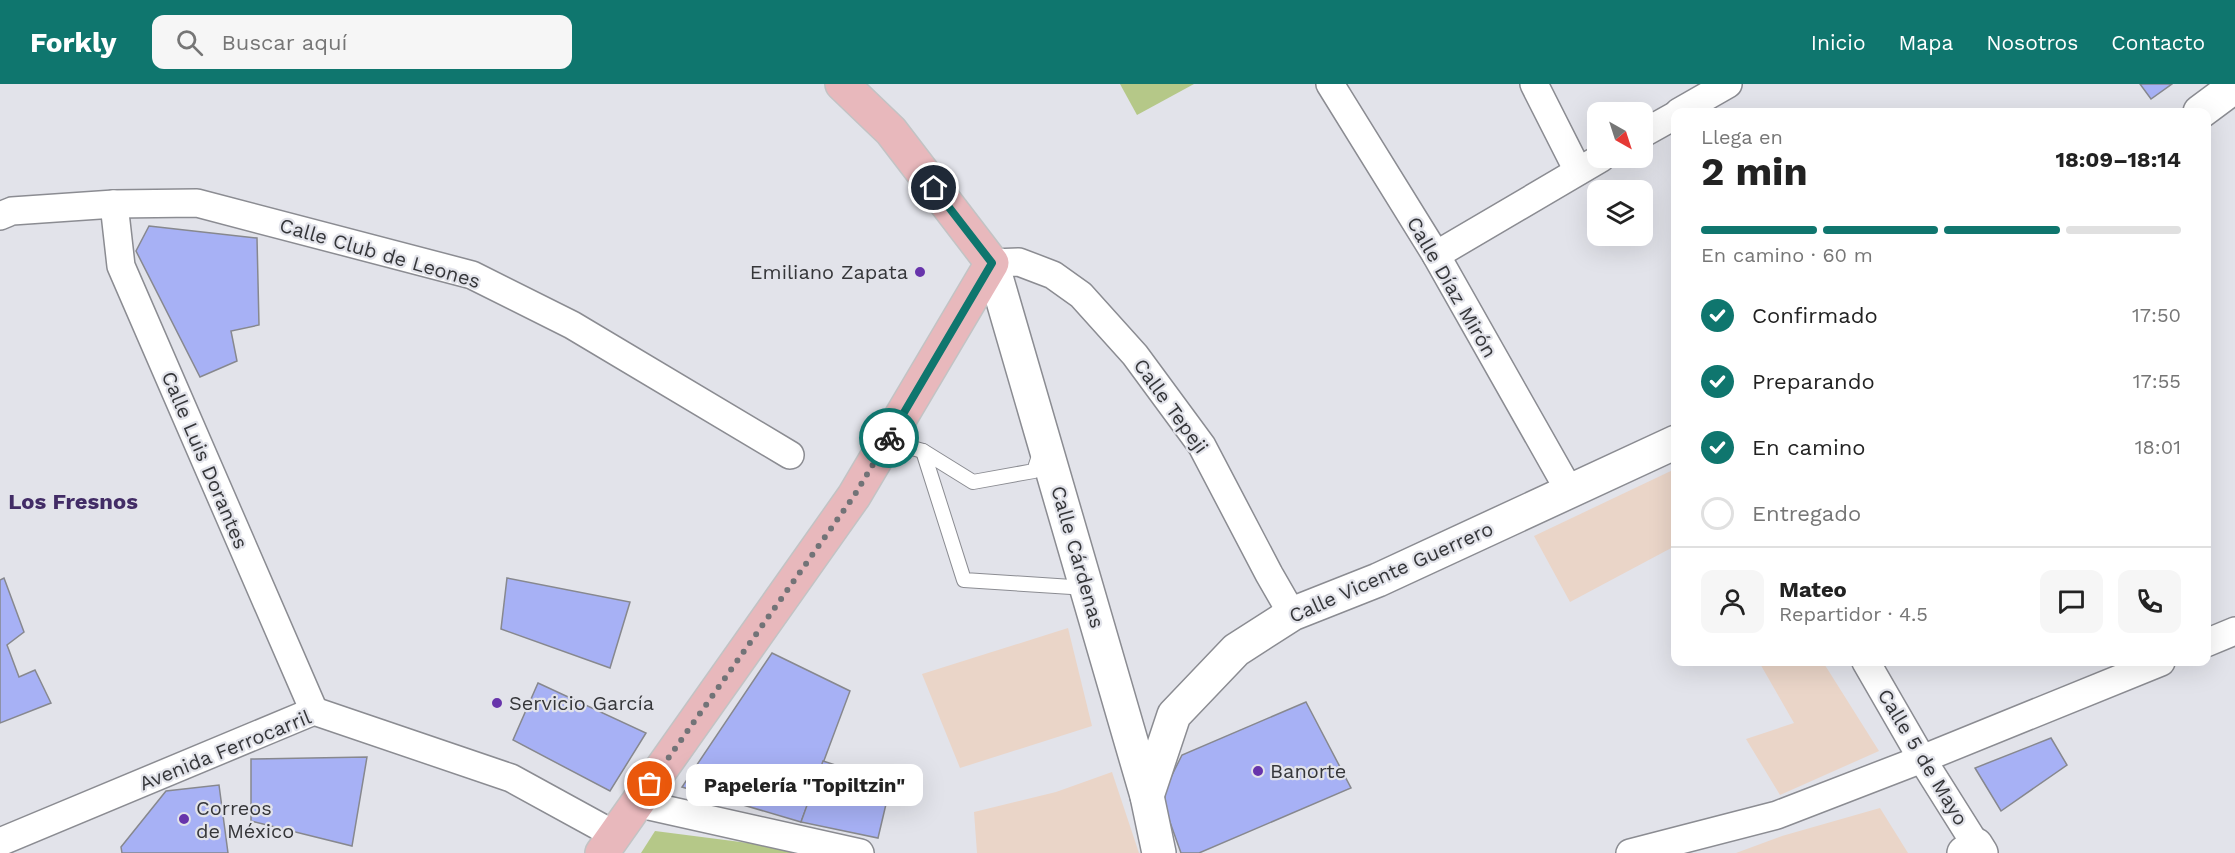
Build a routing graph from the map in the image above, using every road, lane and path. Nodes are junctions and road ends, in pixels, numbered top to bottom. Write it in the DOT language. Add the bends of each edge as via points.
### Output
graph roads {
  1 [pos="842,84"];
  2 [pos="1330,84"];
  3 [pos="1534,84"];
  4 [pos="1728,84"];
  5 [pos="2235,86"];
  6 [pos="1686,108"];
  7 [pos="2205,108"];
  8 [pos="1671,117"];
  9 [pos="1653,127"];
  10 [pos="1587,166"];
  11 [pos="1578,171"];
  12 [pos="114,204"];
  13 [pos="0,216"];
  14 [pos="1436,255"];
  15 [pos="992,263"];
  16 [pos="1044,440"];
  17 [pos="887,441"];
  18 [pos="1671,444"];
  19 [pos="923,451"];
  20 [pos="790,455"];
  21 [pos="1570,492"];
  22 [pos="1087,588"];
  23 [pos="1292,614"];
  24 [pos="2235,631"];
  25 [pos="2211,641"];
  26 [pos="1868,666"];
  27 [pos="2151,666"];
  28 [pos="314,711"];
  29 [pos="1922,759"];
  30 [pos="1147,796"];
  31 [pos="636,803"];
  32 [pos="0,842"];
  33 [pos="608,844"];
  34 [pos="1974,850"];
  35 [pos="860,853"];
  36 [pos="1159,853"];
  37 [pos="1630,853"];
  1 -- 15 [label="main road" via="891,131"];
  2 -- 14 [label="street, Calle Díaz Mirón"];
  3 -- 11 [label="street"];
  4 -- 6 [label="street"];
  5 -- 7 [label="street"];
  8 -- 9 [label="street"];
  10 -- 11 [label="street"];
  11 -- 14 [label="street"];
  12 -- 13 [label="street, Calle Club de Leones" via="12,211"];
  12 -- 20 [label="street, Calle Club de Leones" via="197,203 472,275 572,325"];
  12 -- 28 [label="street, Calle Luis Dorantes" via="121,266"];
  14 -- 21 [label="street, Calle Díaz Mirón"];
  15 -- 16 [label="street, Calle Cárdenas"];
  15 -- 17 [label="main road"];
  15 -- 23 [label="street, Calle Tepeji" via="1019,262 1053,275 1081,295 1135,355 1202,446"];
  16 -- 19 [label="lane" via="1034,471 973,482"];
  16 -- 22 [label="street, Calle Cárdenas"];
  17 -- 19 [label="lane"];
  17 -- 31 [label="main road" via="854,496"];
  18 -- 21 [label="street, Calle Vicente Guerrero"];
  19 -- 22 [label="lane" via="964,580"];
  21 -- 23 [label="street, Calle Vicente Guerrero" via="1378,580"];
  22 -- 30 [label="street, Calle Cárdenas"];
  23 -- 30 [label="street, Calle Vicente Guerrero" via="1236,650 1174,715"];
  24 -- 25 [label="street"];
  26 -- 29 [label="street, Calle 5 de Mayo"];
  27 -- 29 [label="street"];
  28 -- 32 [label="street, Avenida Ferrocarril"];
  28 -- 33 [label="street, Avenida Ferrocarril" via="511,778"];
  29 -- 34 [label="street, Calle 5 de Mayo"];
  29 -- 37 [label="street" via="1777,815"];
  30 -- 36 [label="street, Calle Cárdenas"];
  31 -- 33 [label="main road"];
  31 -- 35 [label="street"];
}
